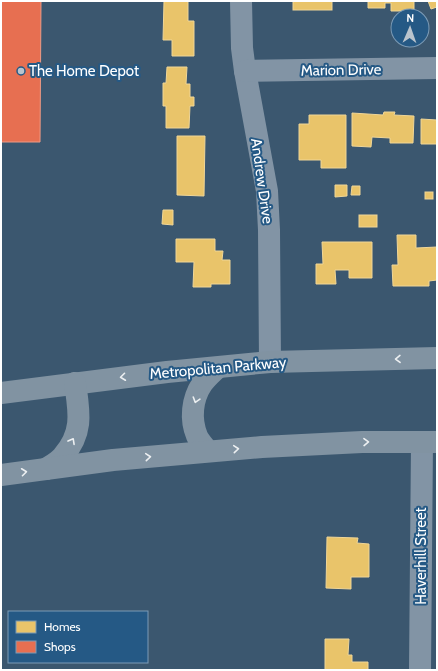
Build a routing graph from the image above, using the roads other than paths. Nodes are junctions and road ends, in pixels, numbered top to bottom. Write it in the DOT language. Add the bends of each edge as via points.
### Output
graph roads {
  1 [pos="241,1"];
  2 [pos="437,68"];
  3 [pos="245,71"];
  4 [pos="437,358"];
  5 [pos="270,362"];
  6 [pos="217,368"];
  7 [pos="75,383"];
  8 [pos="1,393"];
  9 [pos="429,442"];
  10 [pos="208,451"];
  11 [pos="46,469"];
  12 [pos="1,475"];
  13 [pos="420,670"];
  1 -- 3 [label="street, Andrew Drive"];
  2 -- 3 [label="street, Marion Drive"];
  3 -- 5 [label="street, Andrew Drive" via="267,191"];
  4 -- 5 [label="main road, Metropolitan Parkway, one-way"];
  5 -- 6 [label="main road, Metropolitan Parkway"];
  6 -- 7 [label="main road, Metropolitan Parkway, one-way"];
  6 -- 10 [label="main road, one-way" via="202,384 195,398 192,413 197,437"];
  7 -- 8 [label="main road, Metropolitan Parkway"];
  11 -- 7 [label="main road, one-way" via="63,456 78,431"];
  10 -- 9 [label="main road, one-way" via="362,442"];
  9 -- 13 [label="street, Haverhill Street"];
  11 -- 10 [label="main road, one-way"];
  12 -- 11 [label="main road, one-way"];
}
